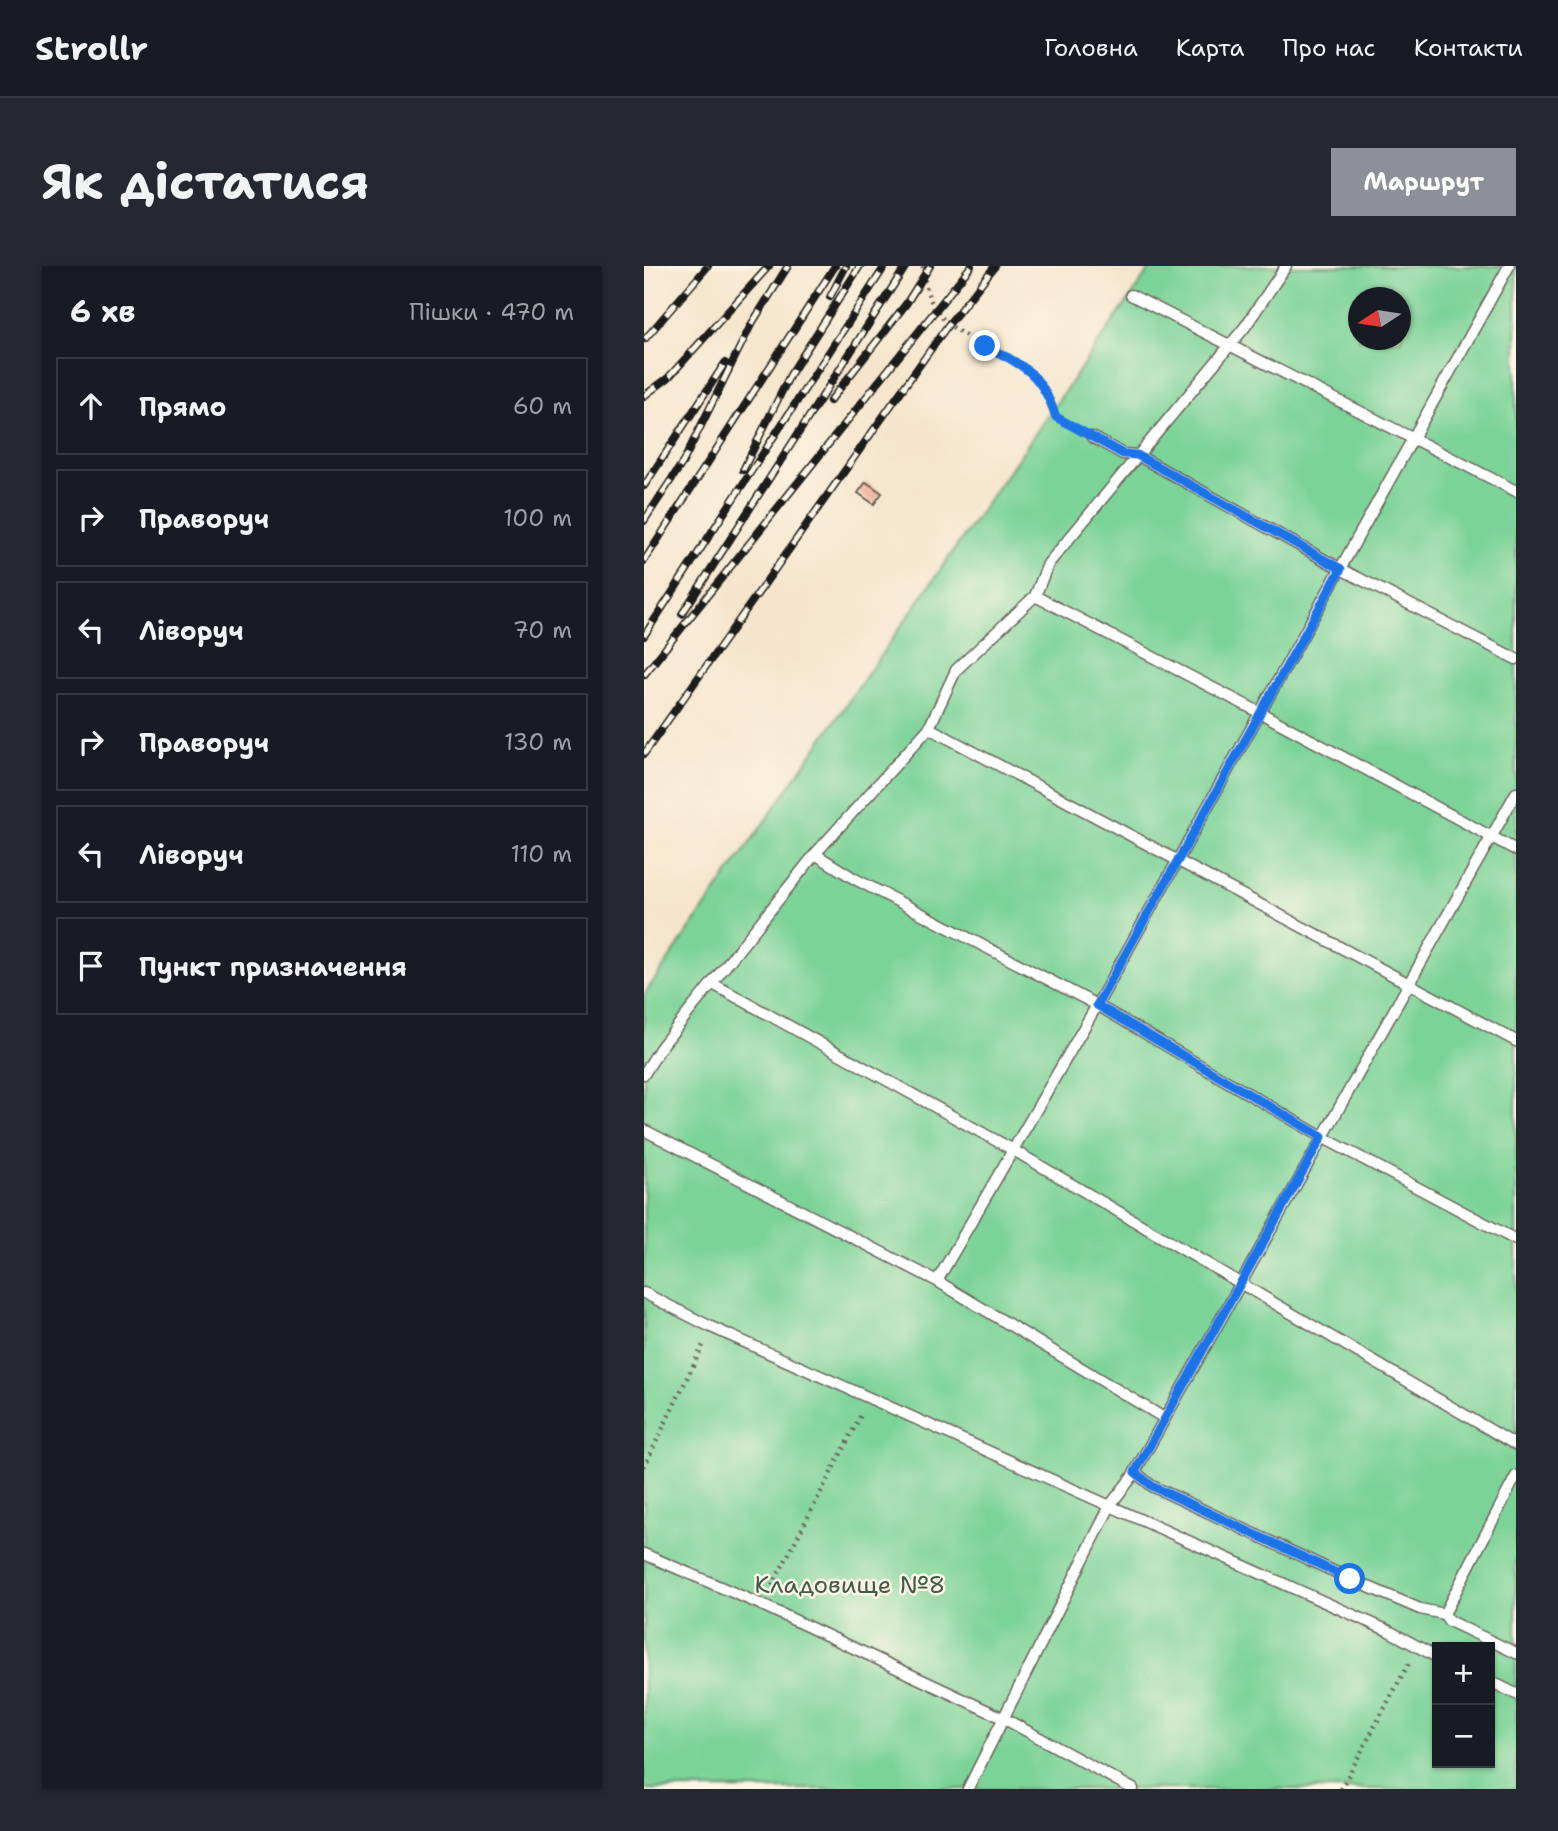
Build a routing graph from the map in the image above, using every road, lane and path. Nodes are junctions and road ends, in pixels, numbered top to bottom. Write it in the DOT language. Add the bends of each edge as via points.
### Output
graph roads {
  1 [pos="923,266"];
  2 [pos="1286,266"];
  3 [pos="1509,268"];
  4 [pos="1131,295"];
  5 [pos="1228,344"];
  6 [pos="1093,437"];
  7 [pos="1414,438"];
  8 [pos="1137,455"];
  9 [pos="1516,491"];
  10 [pos="1341,569"];
  11 [pos="1035,596"];
  12 [pos="1516,659"];
  13 [pos="1259,712"];
  14 [pos="929,728"];
  15 [pos="1516,793"];
  16 [pos="1490,836"];
  17 [pos="1516,850"];
  18 [pos="815,854"];
  19 [pos="1178,860"];
  20 [pos="1409,982"];
  21 [pos="713,984"];
  22 [pos="1097,1005"];
  23 [pos="1516,1041"];
  24 [pos="644,1074"];
  25 [pos="644,1130"];
  26 [pos="1322,1137"];
  27 [pos="1015,1151"];
  28 [pos="1516,1240"];
  29 [pos="937,1281"];
  30 [pos="1240,1282"];
  31 [pos="644,1293"];
  32 [pos="711,1328"];
  33 [pos="871,1397"];
  34 [pos="1164,1418"];
  35 [pos="1516,1445"];
  36 [pos="644,1467"];
  37 [pos="1135,1472"];
  38 [pos="1516,1476"];
  39 [pos="1111,1504"];
  40 [pos="644,1554"];
  41 [pos="762,1605"];
  42 [pos="1444,1614"];
  43 [pos="1417,1648"];
  44 [pos="1516,1653"];
  45 [pos="1432,1655"];
  46 [pos="1495,1684"];
  47 [pos="1516,1694"];
  48 [pos="1003,1718"];
  49 [pos="968,1789"];
  50 [pos="1133,1789"];
  51 [pos="1341,1789"];
  1 -- 6 [label="path" via="936,310 948,325 1035,376 1047,391 1056,417"];
  2 -- 5 [label="lane"];
  3 -- 7 [label="lane"];
  4 -- 5 [label="lane"];
  5 -- 7 [label="lane"];
  5 -- 8 [label="lane"];
  6 -- 8 [label="lane" via="1123,454"];
  7 -- 9 [label="lane"];
  7 -- 10 [label="lane"];
  8 -- 10 [label="lane"];
  8 -- 11 [label="lane" via="1048,564"];
  10 -- 12 [label="lane"];
  10 -- 13 [label="lane"];
  11 -- 13 [label="lane"];
  11 -- 14 [label="lane" via="956,670"];
  13 -- 16 [label="lane"];
  13 -- 19 [label="lane"];
  14 -- 18 [label="lane"];
  14 -- 19 [label="lane"];
  15 -- 16 [label="lane"];
  16 -- 17 [label="lane"];
  16 -- 20 [label="lane"];
  18 -- 21 [label="lane"];
  18 -- 22 [label="lane" via="855,880"];
  19 -- 20 [label="lane"];
  19 -- 22 [label="lane"];
  20 -- 23 [label="lane"];
  20 -- 26 [label="lane"];
  21 -- 24 [label="lane"];
  21 -- 27 [label="lane"];
  22 -- 26 [label="lane"];
  22 -- 27 [label="lane"];
  25 -- 29 [label="lane"];
  26 -- 28 [label="lane"];
  26 -- 30 [label="lane"];
  27 -- 29 [label="lane"];
  27 -- 30 [label="lane"];
  29 -- 34 [label="lane"];
  30 -- 34 [label="lane"];
  30 -- 35 [label="lane"];
  31 -- 32 [label="lane"];
  32 -- 33 [label="lane"];
  32 -- 36 [label="path"];
  33 -- 39 [label="lane"];
  33 -- 41 [label="path"];
  34 -- 37 [label="lane"];
  37 -- 39 [label="lane"];
  37 -- 42 [label="lane" via="1152,1486 1350,1579 1420,1609"];
  38 -- 42 [label="lane"];
  39 -- 43 [label="lane"];
  39 -- 48 [label="lane"];
  40 -- 41 [label="lane"];
  41 -- 48 [label="lane"];
  42 -- 44 [label="lane" via="1449,1621"];
  43 -- 45 [label="lane"];
  43 -- 51 [label="path"];
  46 -- 47 [label="lane"];
  48 -- 49 [label="lane"];
  48 -- 50 [label="lane"];
}
